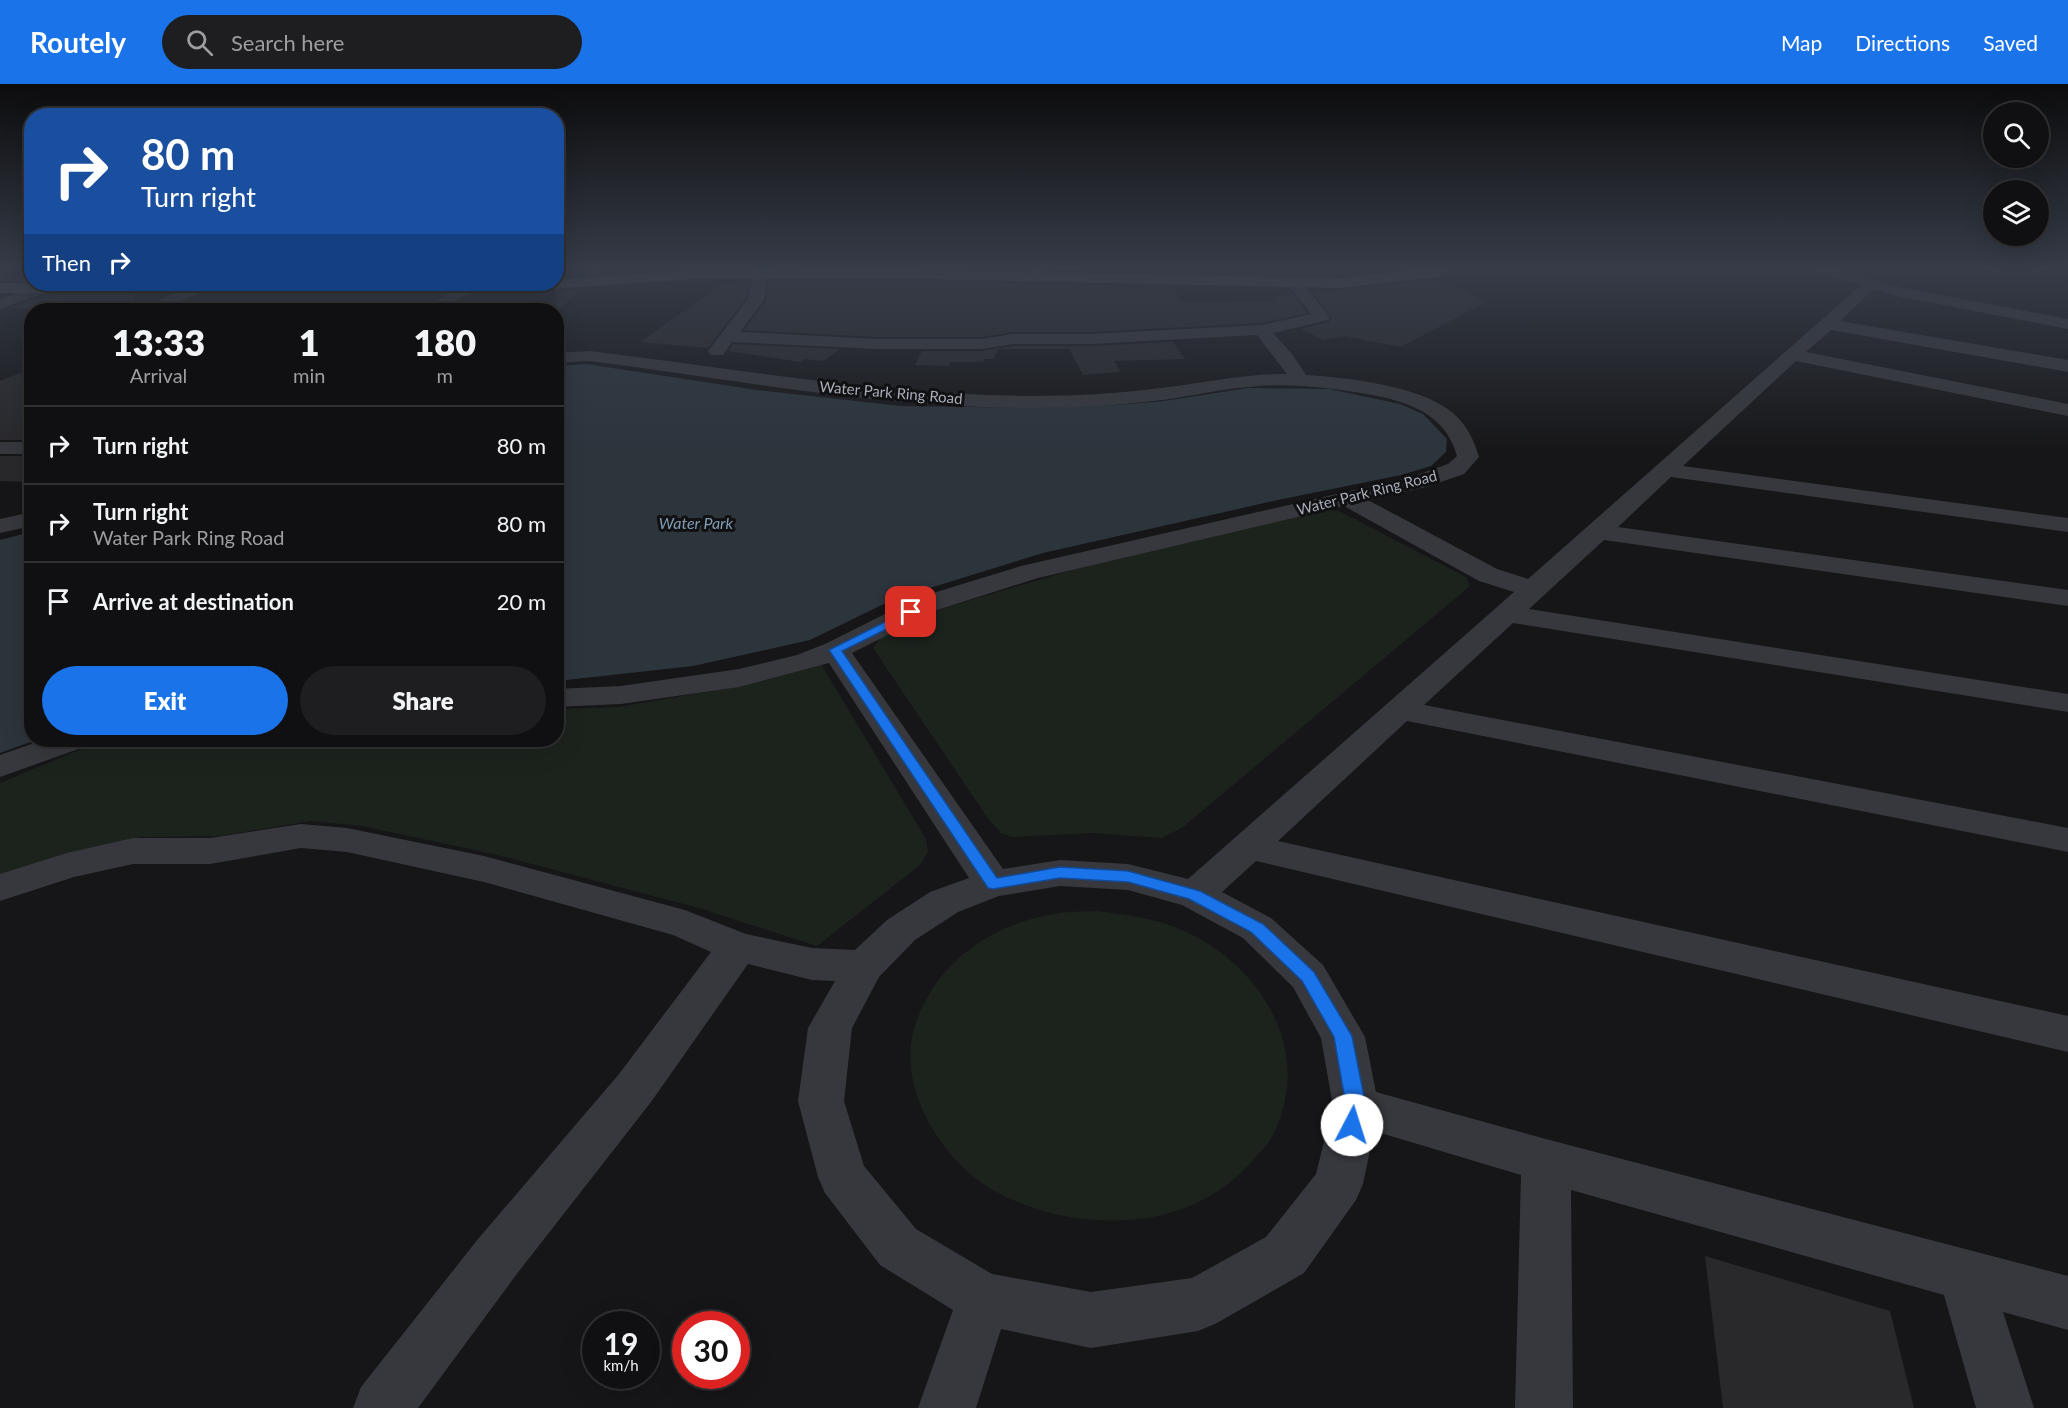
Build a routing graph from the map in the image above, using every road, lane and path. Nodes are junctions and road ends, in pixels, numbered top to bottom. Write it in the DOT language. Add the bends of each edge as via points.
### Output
graph roads {
  1 [pos="733,329"];
  2 [pos="1268,329"];
  3 [pos="1822,329"];
  4 [pos="1854,329"];
  5 [pos="1262,330"];
  6 [pos="727,337"];
  7 [pos="1792,355"];
  8 [pos="564,358"];
  9 [pos="2068,366"];
  10 [pos="688,368"];
  11 [pos="1299,379"];
  12 [pos="2068,410"];
  13 [pos="0,448"];
  14 [pos="24,448"];
  15 [pos="1665,470"];
  16 [pos="1348,499"];
  17 [pos="24,521"];
  18 [pos="2068,525"];
  19 [pos="0,526"];
  20 [pos="1596,531"];
  21 [pos="1532,589"];
  22 [pos="2068,598"];
  23 [pos="1508,614"];
  24 [pos="835,650"];
  25 [pos="564,698"];
  26 [pos="2068,703"];
  27 [pos="1399,710"];
  28 [pos="53,747"];
  29 [pos="0,767"];
  30 [pos="2068,840"];
  31 [pos="1247,846"];
  32 [pos="993,884"];
  33 [pos="0,888"];
  34 [pos="1195,895"];
  35 [pos="738,947"];
  36 [pos="864,966"];
  37 [pos="2068,1034"];
  38 [pos="1356,1106"];
  39 [pos="1546,1161"];
  40 [pos="1965,1273"];
  41 [pos="984,1299"];
  42 [pos="2068,1303"];
  43 [pos="382,1408"];
  44 [pos="947,1408"];
  45 [pos="1544,1408"];
  46 [pos="2004,1408"];
  1 -- 6 [label="street"];
  2 -- 5 [label="street"];
  3 -- 7 [label="street"];
  4 -- 9 [label="street"];
  5 -- 6 [label="street" via="1013,339 981,344"];
  5 -- 11 [label="street"];
  6 -- 10 [label="street" via="717,351"];
  7 -- 12 [label="street"];
  7 -- 15 [label="street"];
  8 -- 10 [label="street, Water Park Ring Road" via="590,356"];
  10 -- 11 [label="street, Water Park Ring Road" via="914,397 1032,402"];
  11 -- 16 [label="street, Water Park Ring Road" via="1407,398 1432,408 1457,427 1465,441 1468,457 1456,469"];
  13 -- 14 [label="street"];
  15 -- 18 [label="street"];
  15 -- 20 [label="street"];
  16 -- 21 [label="street" via="1488,575"];
  16 -- 24 [label="street, Water Park Ring Road" via="1030,572 927,604"];
  17 -- 19 [label="street"];
  20 -- 21 [label="street"];
  20 -- 22 [label="street"];
  21 -- 23 [label="street"];
  23 -- 26 [label="street"];
  23 -- 27 [label="street"];
  24 -- 25 [label="street, Water Park Ring Road" via="740,678 621,695"];
  24 -- 32 [label="street"];
  27 -- 30 [label="street"];
  27 -- 31 [label="street"];
  28 -- 29 [label="street"];
  31 -- 34 [label="street"];
  31 -- 37 [label="street"];
  32 -- 34 [label="street" via="1071,873 1128,877"];
  32 -- 36 [label="street" via="944,902 901,930"];
  33 -- 35 [label="street" via="67,866 133,851 210,851 302,836 347,840 484,869 685,924"];
  34 -- 38 [label="street" via="1257,928 1308,976 1343,1036"];
  35 -- 36 [label="street" via="812,964"];
  35 -- 43 [label="street" via="634,1088 497,1257"];
  36 -- 41 [label="street" via="830,1028 821,1101 843,1177 898,1247"];
  38 -- 39 [label="street"];
  38 -- 41 [label="street" via="1338,1184 1285,1255 1198,1304 1091,1320"];
  39 -- 40 [label="street"];
  39 -- 45 [label="street"];
  40 -- 42 [label="street"];
  40 -- 46 [label="street"];
  41 -- 44 [label="street"];
}
